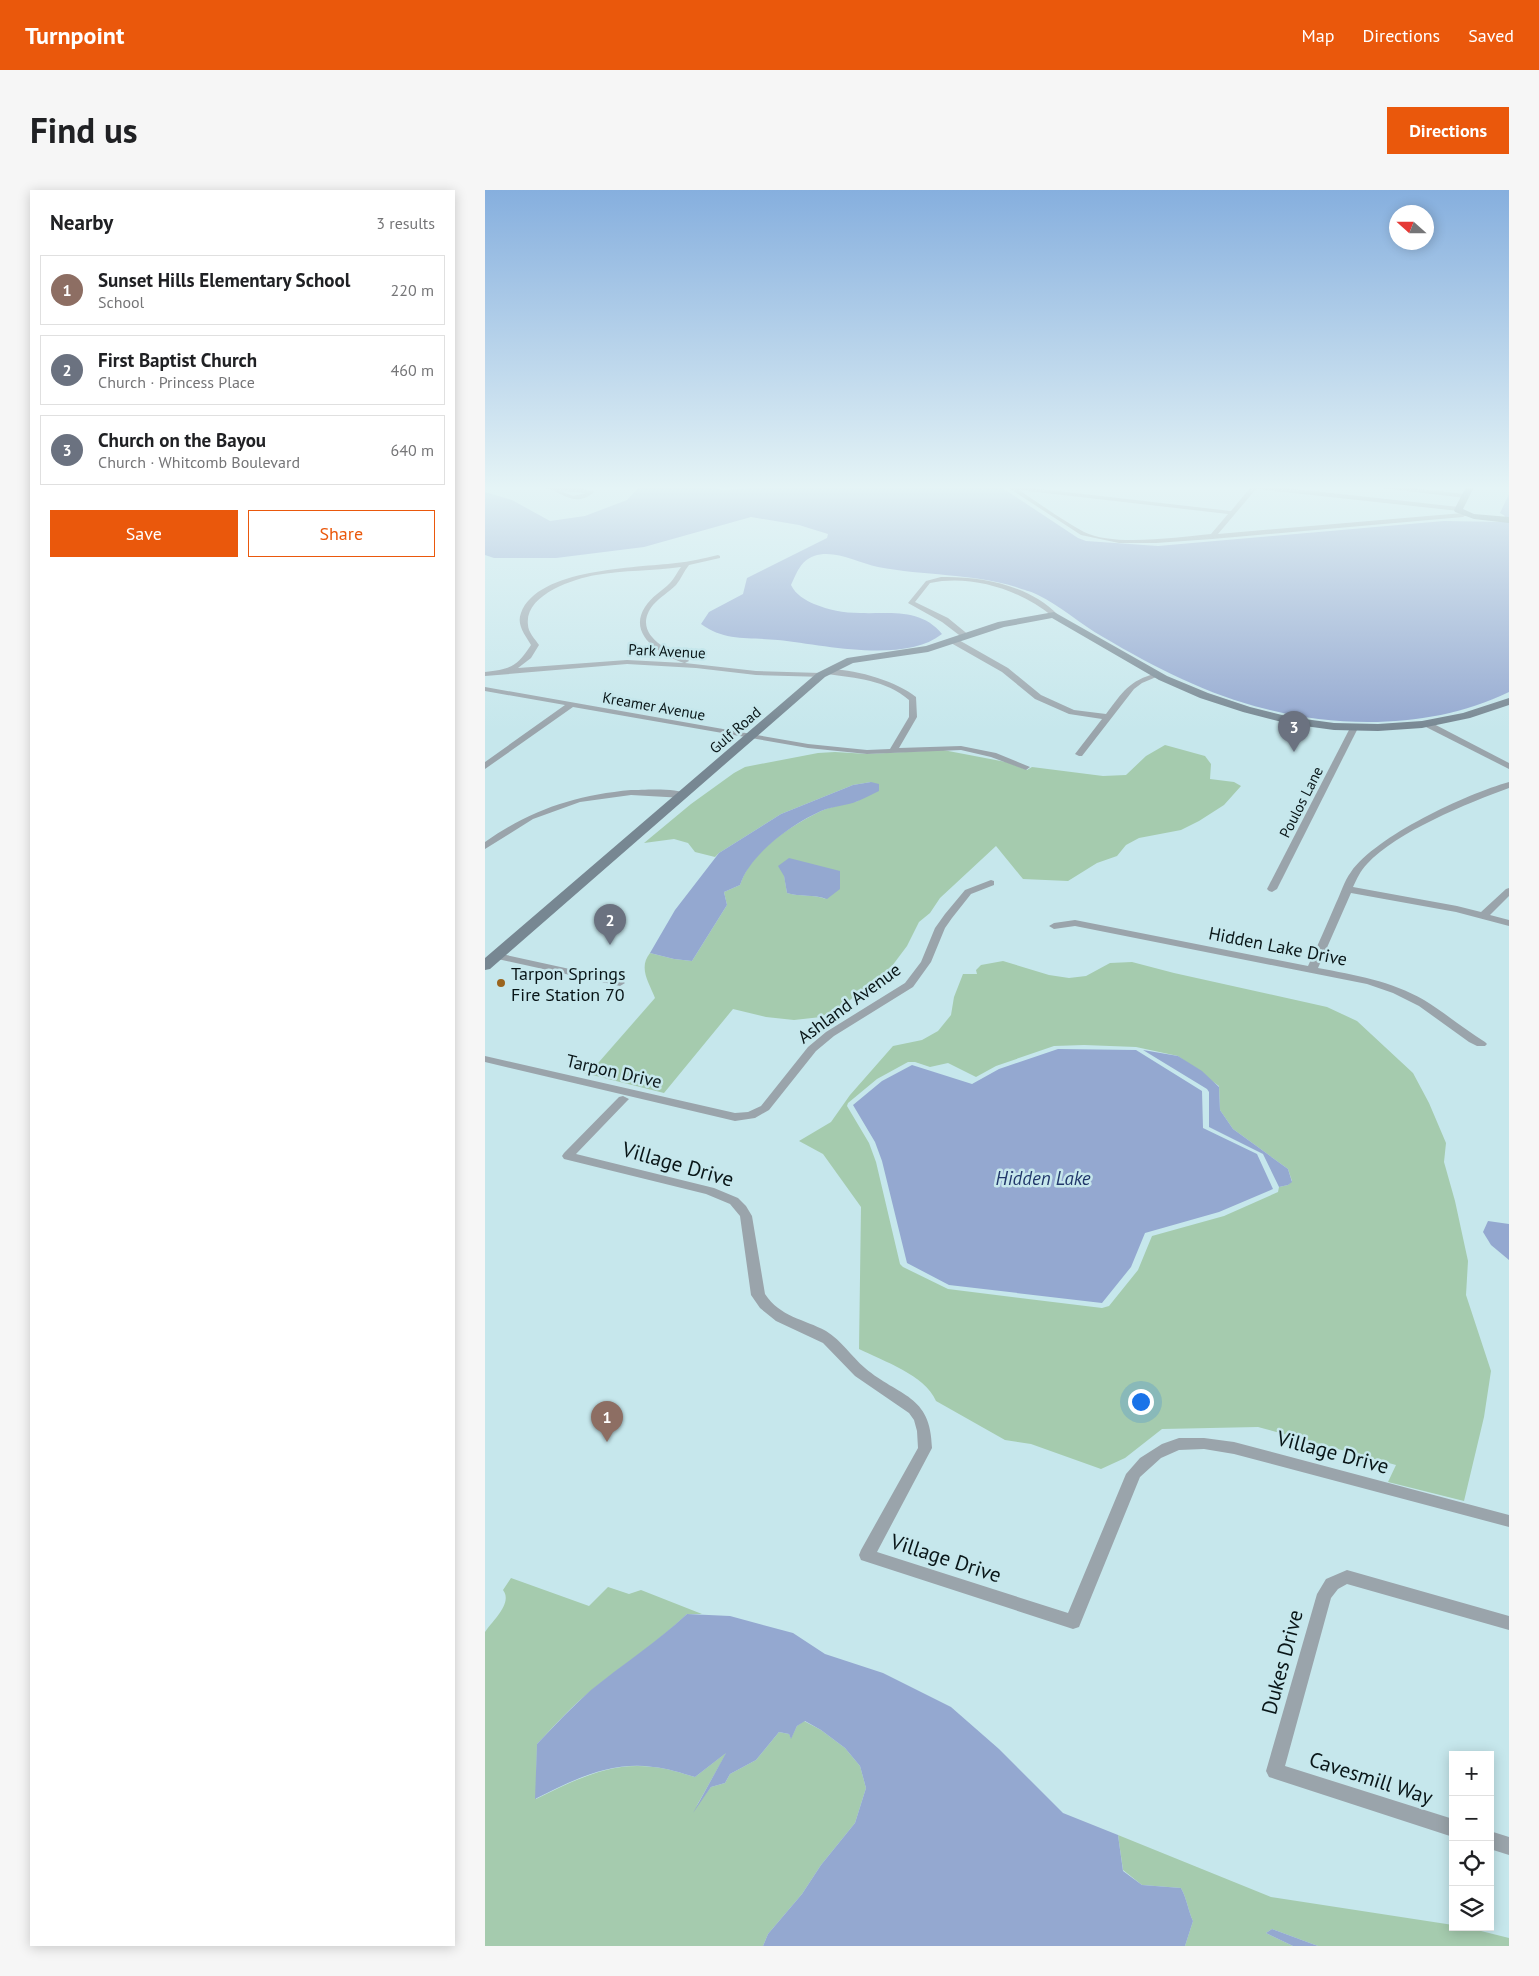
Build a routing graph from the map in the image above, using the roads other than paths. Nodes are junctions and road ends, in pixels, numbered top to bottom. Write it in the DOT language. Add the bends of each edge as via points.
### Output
graph roads {
  1 [pos="655,567"];
  2 [pos="684,567"];
  3 [pos="680,573"];
  4 [pos="1054,616"];
  5 [pos="960,639"];
  6 [pos="666,653"];
  7 [pos="647,663"];
  8 [pos="696,666"];
  9 [pos="511,670"];
  10 [pos="824,673"];
  11 [pos="485,674"];
  12 [pos="1157,675"];
  13 [pos="485,690"];
  14 [pos="1509,701"];
  15 [pos="571,705"];
  16 [pos="1107,718"];
  17 [pos="1427,724"];
  18 [pos="1354,728"];
  19 [pos="752,737"];
  20 [pos="893,751"];
  21 [pos="1079,754"];
  22 [pos="485,766"];
  23 [pos="1509,766"];
  24 [pos="1026,767"];
  25 [pos="1509,785"];
  26 [pos="684,795"];
  27 [pos="485,846"];
  28 [pos="991,883"];
  29 [pos="1347,888"];
  30 [pos="1272,889"];
  31 [pos="1509,891"];
  32 [pos="1483,916"];
  33 [pos="1509,924"];
  34 [pos="1054,926"];
  35 [pos="497,956"];
  36 [pos="485,966"];
  37 [pos="1312,969"];
  38 [pos="620,983"];
  39 [pos="1481,1044"];
  40 [pos="485,1059"];
  41 [pos="623,1099"];
  42 [pos="735,1117"];
  43 [pos="1509,1521"];
  44 [pos="1509,1623"];
  45 [pos="1275,1772"];
  46 [pos="1449,1827"];
  47 [pos="1493,1841"];
  48 [pos="1509,1846"];
  1 -- 3 [label="street"];
  1 -- 9 [label="street" via="595,573 556,585 542,593 527,608 523,622 535,645 528,656"];
  2 -- 3 [label="street"];
  3 -- 6 [label="street" via="674,583 649,605 642,620 645,634"];
  4 -- 5 [label="street, Gulf Road" via="1013,621"];
  4 -- 5 [label="street" via="1046,607 1025,596 991,585 959,579 929,581 911,603 945,620"];
  4 -- 12 [label="street"];
  5 -- 10 [label="street, Gulf Road" via="923,650 851,660"];
  5 -- 16 [label="street" via="1038,697 1072,712"];
  6 -- 7 [label="street"];
  6 -- 8 [label="street"];
  7 -- 8 [label="street, Park Avenue"];
  7 -- 9 [label="street, Park Avenue"];
  8 -- 10 [label="street, Park Avenue" via="756,673"];
  9 -- 11 [label="street, Park Avenue"];
  10 -- 19 [label="street, Gulf Road"];
  10 -- 20 [label="street, Park Avenue" via="891,685 913,699 913,717"];
  12 -- 16 [label="street" via="1132,686"];
  12 -- 18 [label="street" via="1210,698 1265,716"];
  13 -- 15 [label="street, Kreamer Avenue"];
  14 -- 17 [label="street"];
  15 -- 19 [label="street, Kreamer Avenue"];
  15 -- 22 [label="street"];
  16 -- 21 [label="street"];
  17 -- 18 [label="street"];
  17 -- 23 [label="street"];
  18 -- 30 [label="street, Poulos Lane"];
  19 -- 20 [label="street, Kreamer Avenue" via="843,750"];
  19 -- 26 [label="street, Gulf Road"];
  20 -- 24 [label="street, Kreamer Avenue" via="961,748"];
  25 -- 29 [label="street" via="1414,826 1358,868"];
  26 -- 27 [label="street" via="625,792 578,799 537,813 507,829"];
  26 -- 35 [label="street, Gulf Road"];
  28 -- 42 [label="street, Ashland Avenue" via="968,892 948,916 926,962 909,985 812,1049 765,1108 751,1115"];
  29 -- 32 [label="street"];
  29 -- 37 [label="street"];
  31 -- 32 [label="street"];
  32 -- 33 [label="street"];
  34 -- 37 [label="street, Hidden Lake Drive" via="1075,923"];
  35 -- 36 [label="street, Gulf Road"];
  35 -- 38 [label="street"];
  37 -- 39 [label="street, Hidden Lake Drive" via="1369,981 1398,991"];
  40 -- 42 [label="street, Tarpon Drive"];
  41 -- 43 [label="street, Village Drive" via="568,1156 710,1191 734,1202 746,1216 759,1294 765,1305 779,1318 830,1340 859,1372 905,1399 919,1415 925,1430 925,1448 867,1554 1073,1622 1134,1474 1148,1459 1170,1445 1194,1442 1246,1451"];
  44 -- 45 [label="street, Dukes Drive" via="1347,1577 1335,1582 1325,1591"];
  45 -- 46 [label="street, Cavesmill Way"];
  47 -- 48 [label="street"];
}
